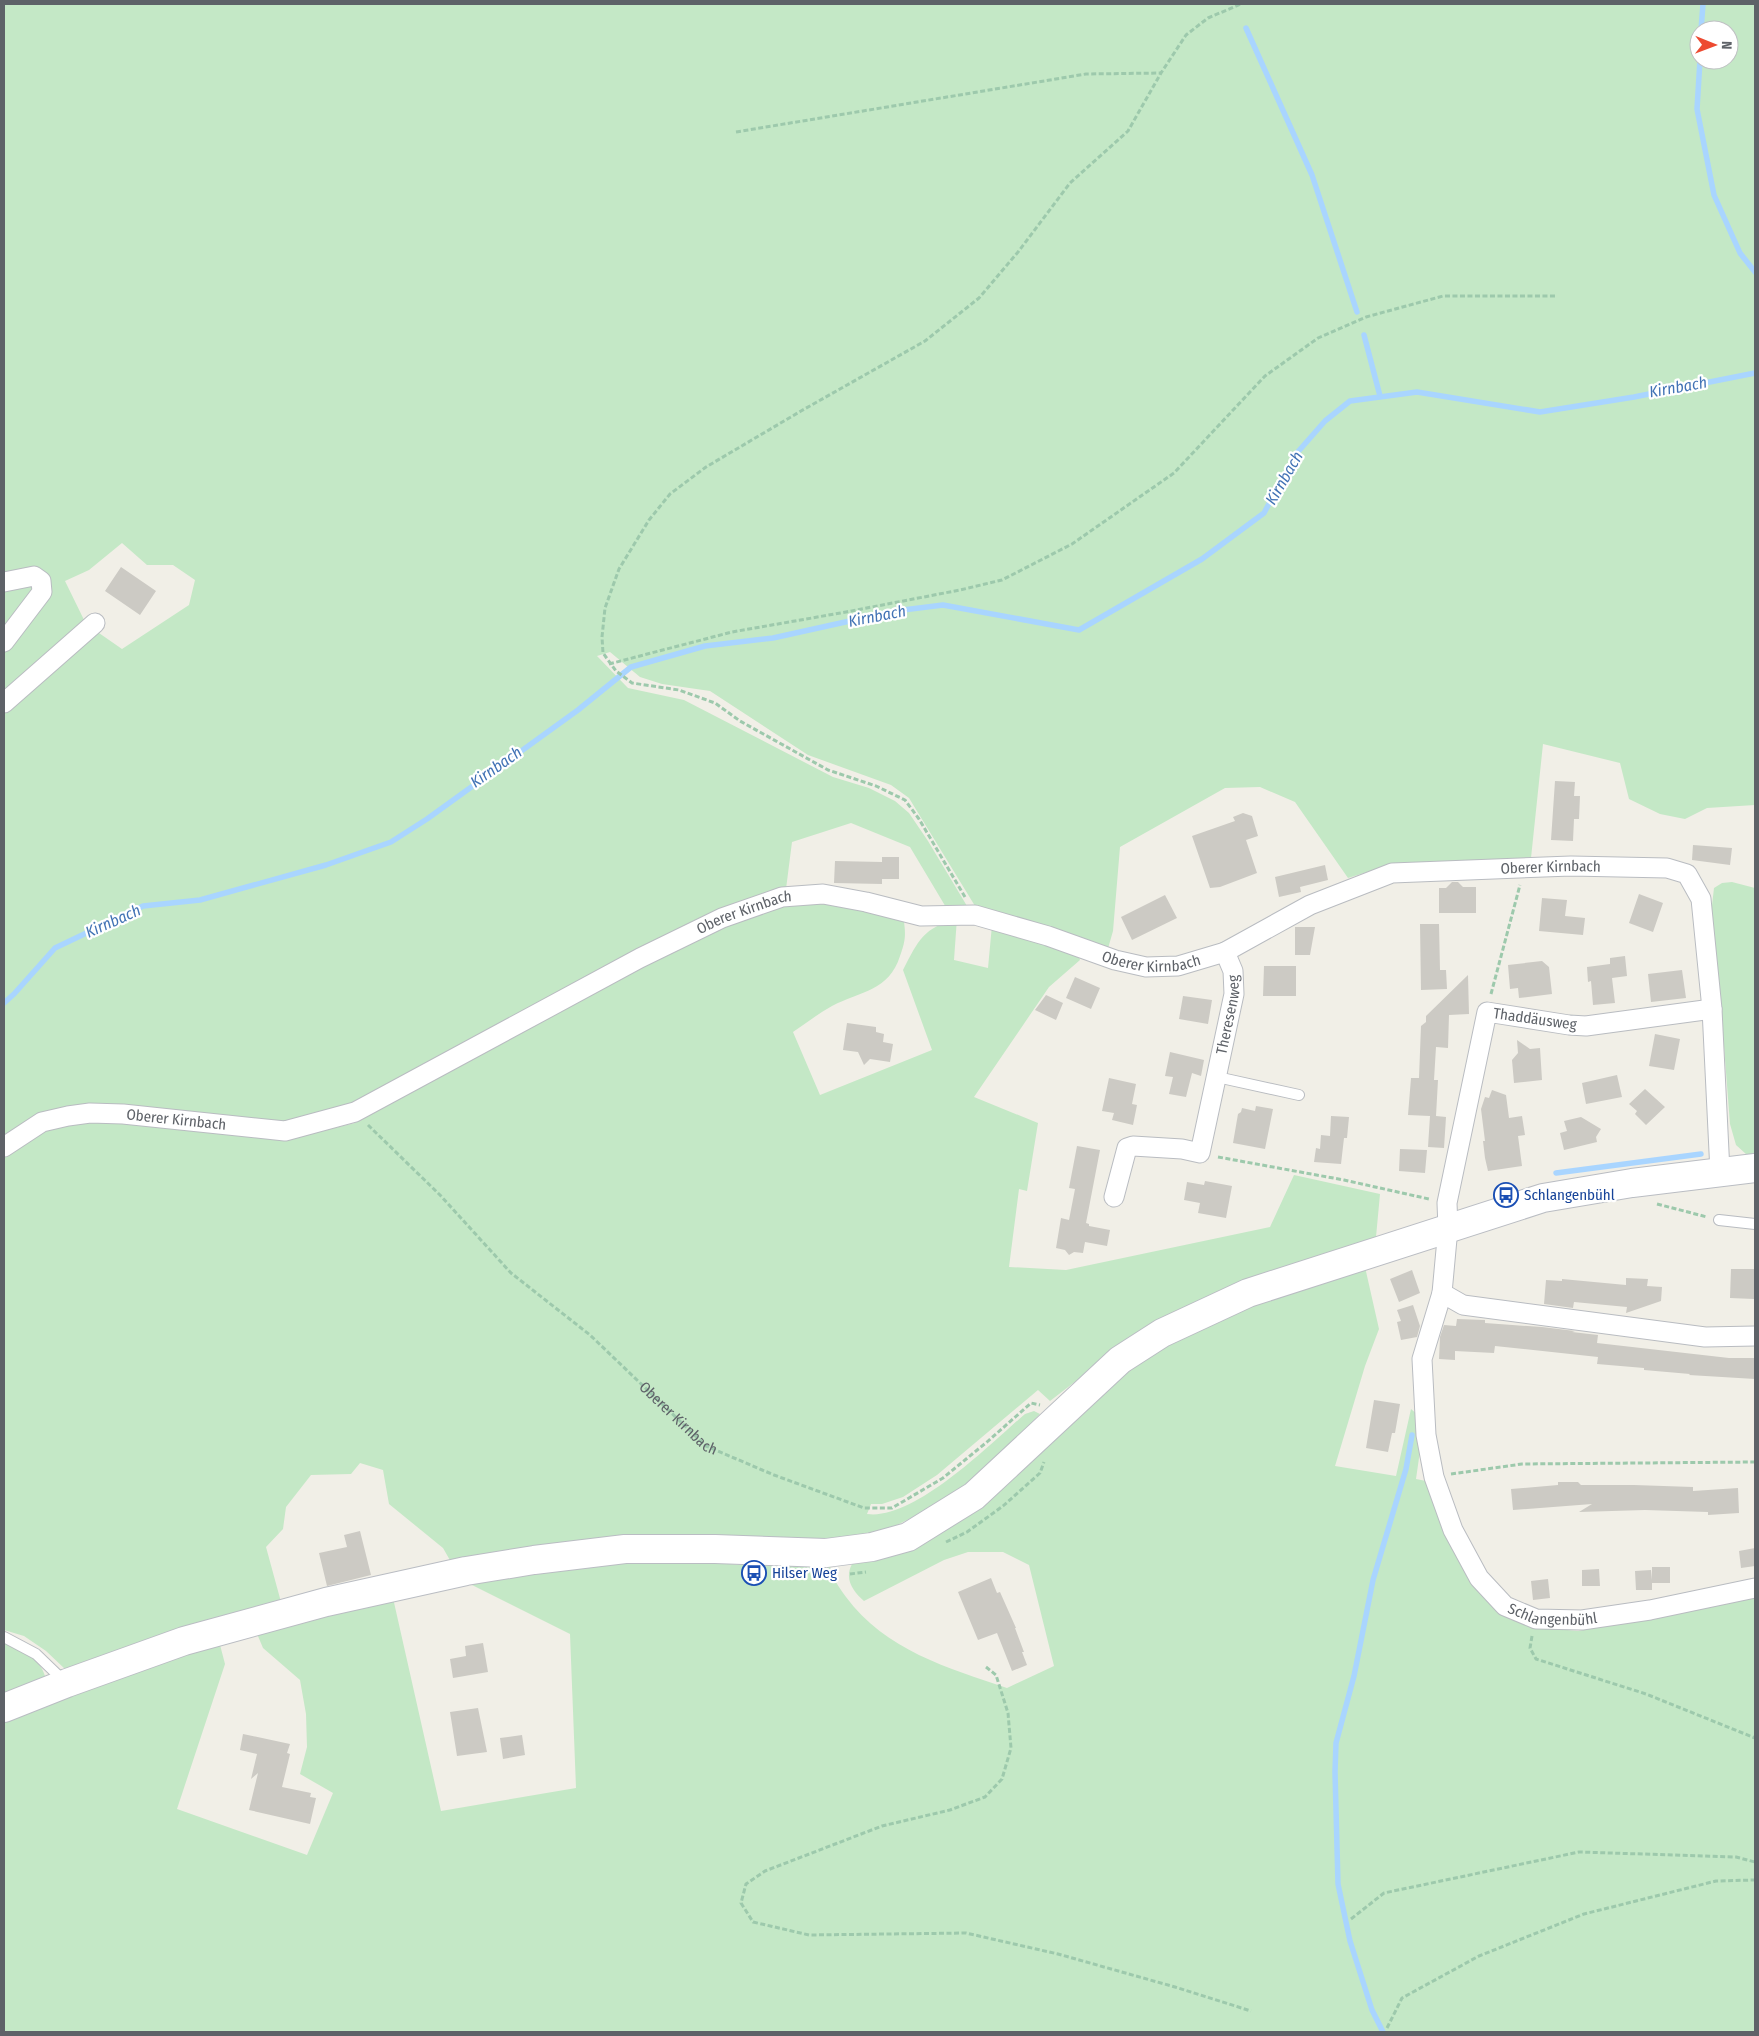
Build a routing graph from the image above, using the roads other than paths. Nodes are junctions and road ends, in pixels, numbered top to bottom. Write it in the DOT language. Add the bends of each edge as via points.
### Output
graph roads {
  1 [pos="4,582"];
  2 [pos="95,622"];
  3 [pos="4,642"];
  4 [pos="4,703"];
  5 [pos="1225,952"];
  6 [pos="1712,1009"];
  7 [pos="1217,1077"];
  8 [pos="1299,1095"];
  9 [pos="4,1147"];
  10 [pos="1755,1168"];
  11 [pos="1720,1172"];
  12 [pos="1114,1197"];
  13 [pos="1448,1216"];
  14 [pos="1719,1220"];
  15 [pos="1755,1224"];
  16 [pos="1442,1293"];
  17 [pos="1755,1336"];
  18 [pos="1755,1588"];
  19 [pos="4,1637"];
  20 [pos="67,1683"];
  21 [pos="4,1708"];
  1 -- 3 [label="street" via="34,576 41,581 42,592"];
  2 -- 4 [label="street"];
  5 -- 6 [label="street, Oberer Kirnbach" via="1310,905 1392,873 1571,866 1667,868 1687,874 1701,898"];
  5 -- 7 [label="street, Theresenweg" via="1233,971 1234,994"];
  5 -- 9 [label="street, Oberer Kirnbach" via="1178,966 1146,967 975,915 921,916 823,894 782,897 722,918 640,958 355,1112 284,1131 90,1113 42,1122"];
  6 -- 11 [label="street, Oberer Kirnbach"];
  6 -- 13 [label="street, Thaddäusweg" via="1586,1026 1486,1012"];
  7 -- 8 [label="lane"];
  7 -- 12 [label="street, Theresenweg" via="1200,1154 1182,1149 1127,1148"];
  10 -- 11 [label="main road"];
  11 -- 13 [label="main road" via="1632,1183"];
  13 -- 16 [label="street, Schlangenbühl"];
  13 -- 20 [label="main road" via="1248,1293 1162,1333 1120,1360 974,1496 908,1537 872,1547 826,1553 625,1549 466,1571 245,1623"];
  14 -- 15 [label="lane"];
  16 -- 17 [label="street" via="1463,1305 1705,1336"];
  16 -- 18 [label="street, Schlangenbühl" via="1422,1359 1426,1435 1434,1477 1453,1530 1479,1578 1505,1606 1536,1619 1582,1620 1650,1610"];
  19 -- 20 [label="lane" via="36,1654"];
  20 -- 21 [label="main road"];
}
